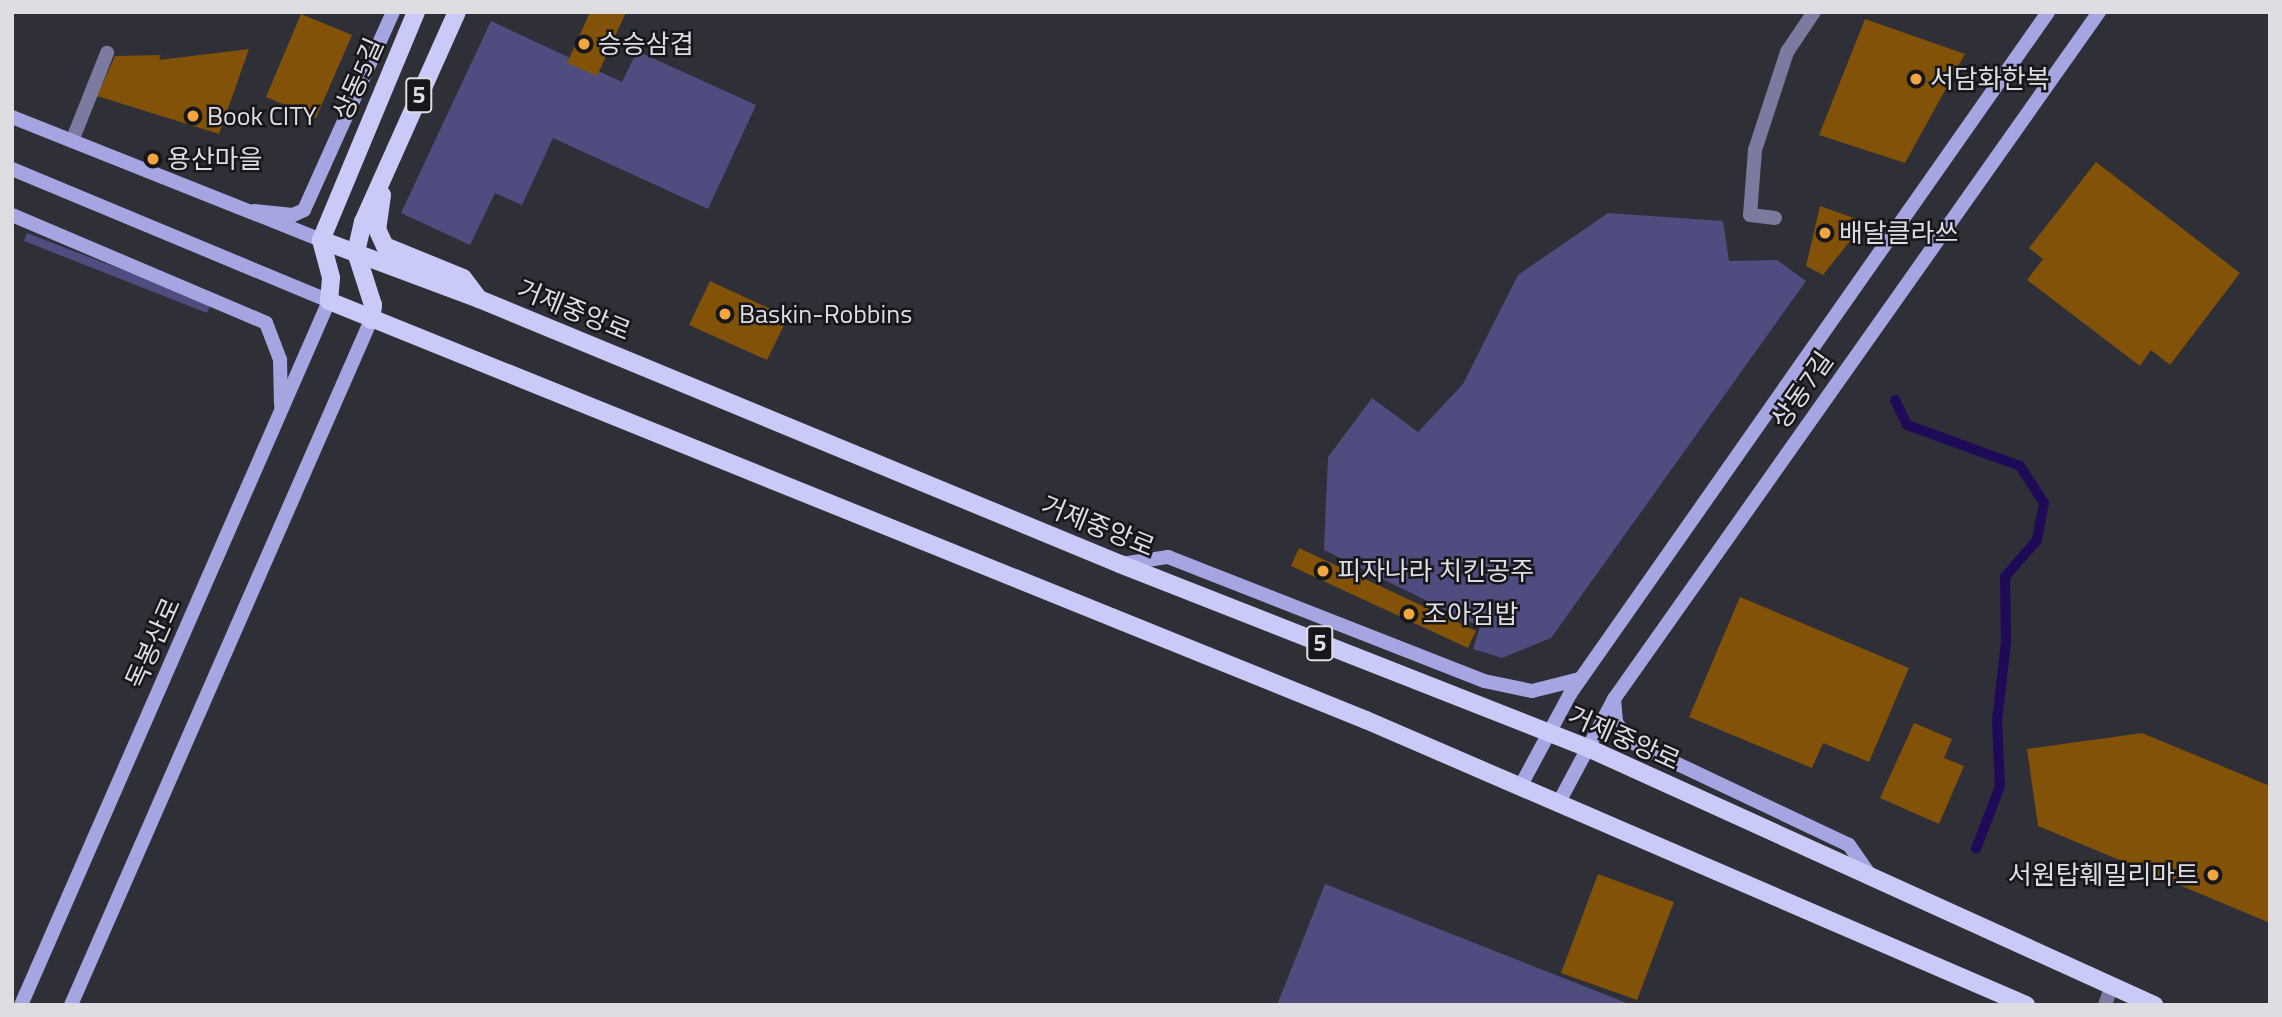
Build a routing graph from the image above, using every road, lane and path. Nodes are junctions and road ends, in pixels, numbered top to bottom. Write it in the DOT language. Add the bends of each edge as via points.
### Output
graph roads {
  1 [pos="393,12"];
  2 [pos="416,12"];
  3 [pos="457,12"];
  4 [pos="1814,12"];
  5 [pos="2048,12"];
  6 [pos="2099,12"];
  7 [pos="107,53"];
  8 [pos="12,117"];
  9 [pos="72,141"];
  10 [pos="12,169"];
  11 [pos="382,177"];
  12 [pos="249,213"];
  13 [pos="12,215"];
  14 [pos="1775,218"];
  15 [pos="321,240"];
  16 [pos="356,252"];
  17 [pos="479,299"];
  18 [pos="329,301"];
  19 [pos="371,320"];
  20 [pos="277,424"];
  21 [pos="1120,564"];
  22 [pos="1580,680"];
  23 [pos="1614,699"];
  24 [pos="1548,733"];
  25 [pos="1587,748"];
  26 [pos="1520,787"];
  27 [pos="1558,804"];
  28 [pos="1873,879"];
  29 [pos="2108,996"];
  30 [pos="21,1005"];
  31 [pos="71,1005"];
  32 [pos="2026,1005"];
  33 [pos="2154,1005"];
  1 -- 12 [label="street" via="303,210 293,215"];
  2 -- 15 [label="main road, 상동5길 / 5"];
  3 -- 11 [label="main road, 5"];
  4 -- 14 [label="lane" via="1787,52 1755,150 1750,215"];
  5 -- 22 [label="street, 상동7길"];
  6 -- 23 [label="street, 상동7길"];
  7 -- 9 [label="lane"];
  8 -- 9 [label="street, 거제중앙로"];
  9 -- 12 [label="street, 거제중앙로"];
  10 -- 18 [label="street"];
  11 -- 16 [label="main road"];
  11 -- 17 [label="main road" via="377,229 385,246 463,278"];
  12 -- 15 [label="street, 거제중앙로"];
  13 -- 20 [label="street" via="266,323 280,360 283,397"];
  15 -- 16 [label="main road, 거제중앙로 / 5"];
  15 -- 18 [label="main road" via="331,278"];
  16 -- 17 [label="main road, 거제중앙로 / 5"];
  16 -- 19 [label="main road" via="373,305"];
  17 -- 21 [label="main road, 거제중앙로 / 5"];
  18 -- 19 [label="main road, 5"];
  18 -- 20 [label="street, 독봉산로"];
  19 -- 26 [label="main road, 5" via="1366,720"];
  19 -- 31 [label="street"];
  20 -- 30 [label="street, 독봉산로"];
  21 -- 22 [label="street" via="1168,557 1484,681 1532,691"];
  21 -- 24 [label="main road, 거제중앙로 / 5"];
  22 -- 24 [label="street, 상동7길"];
  23 -- 25 [label="street, 상동7길"];
  23 -- 28 [label="street" via="1616,722 1629,741 1849,845"];
  24 -- 25 [label="main road, 거제중앙로 / 5"];
  24 -- 26 [label="street, 상동7길"];
  25 -- 27 [label="street, 상동7길"];
  25 -- 28 [label="main road, 거제중앙로 / 5"];
  26 -- 27 [label="main road, 5"];
  27 -- 32 [label="main road, 5"];
  28 -- 29 [label="main road, 거제중앙로 / 5"];
  29 -- 33 [label="main road, 거제중앙로 / 5"];
}
